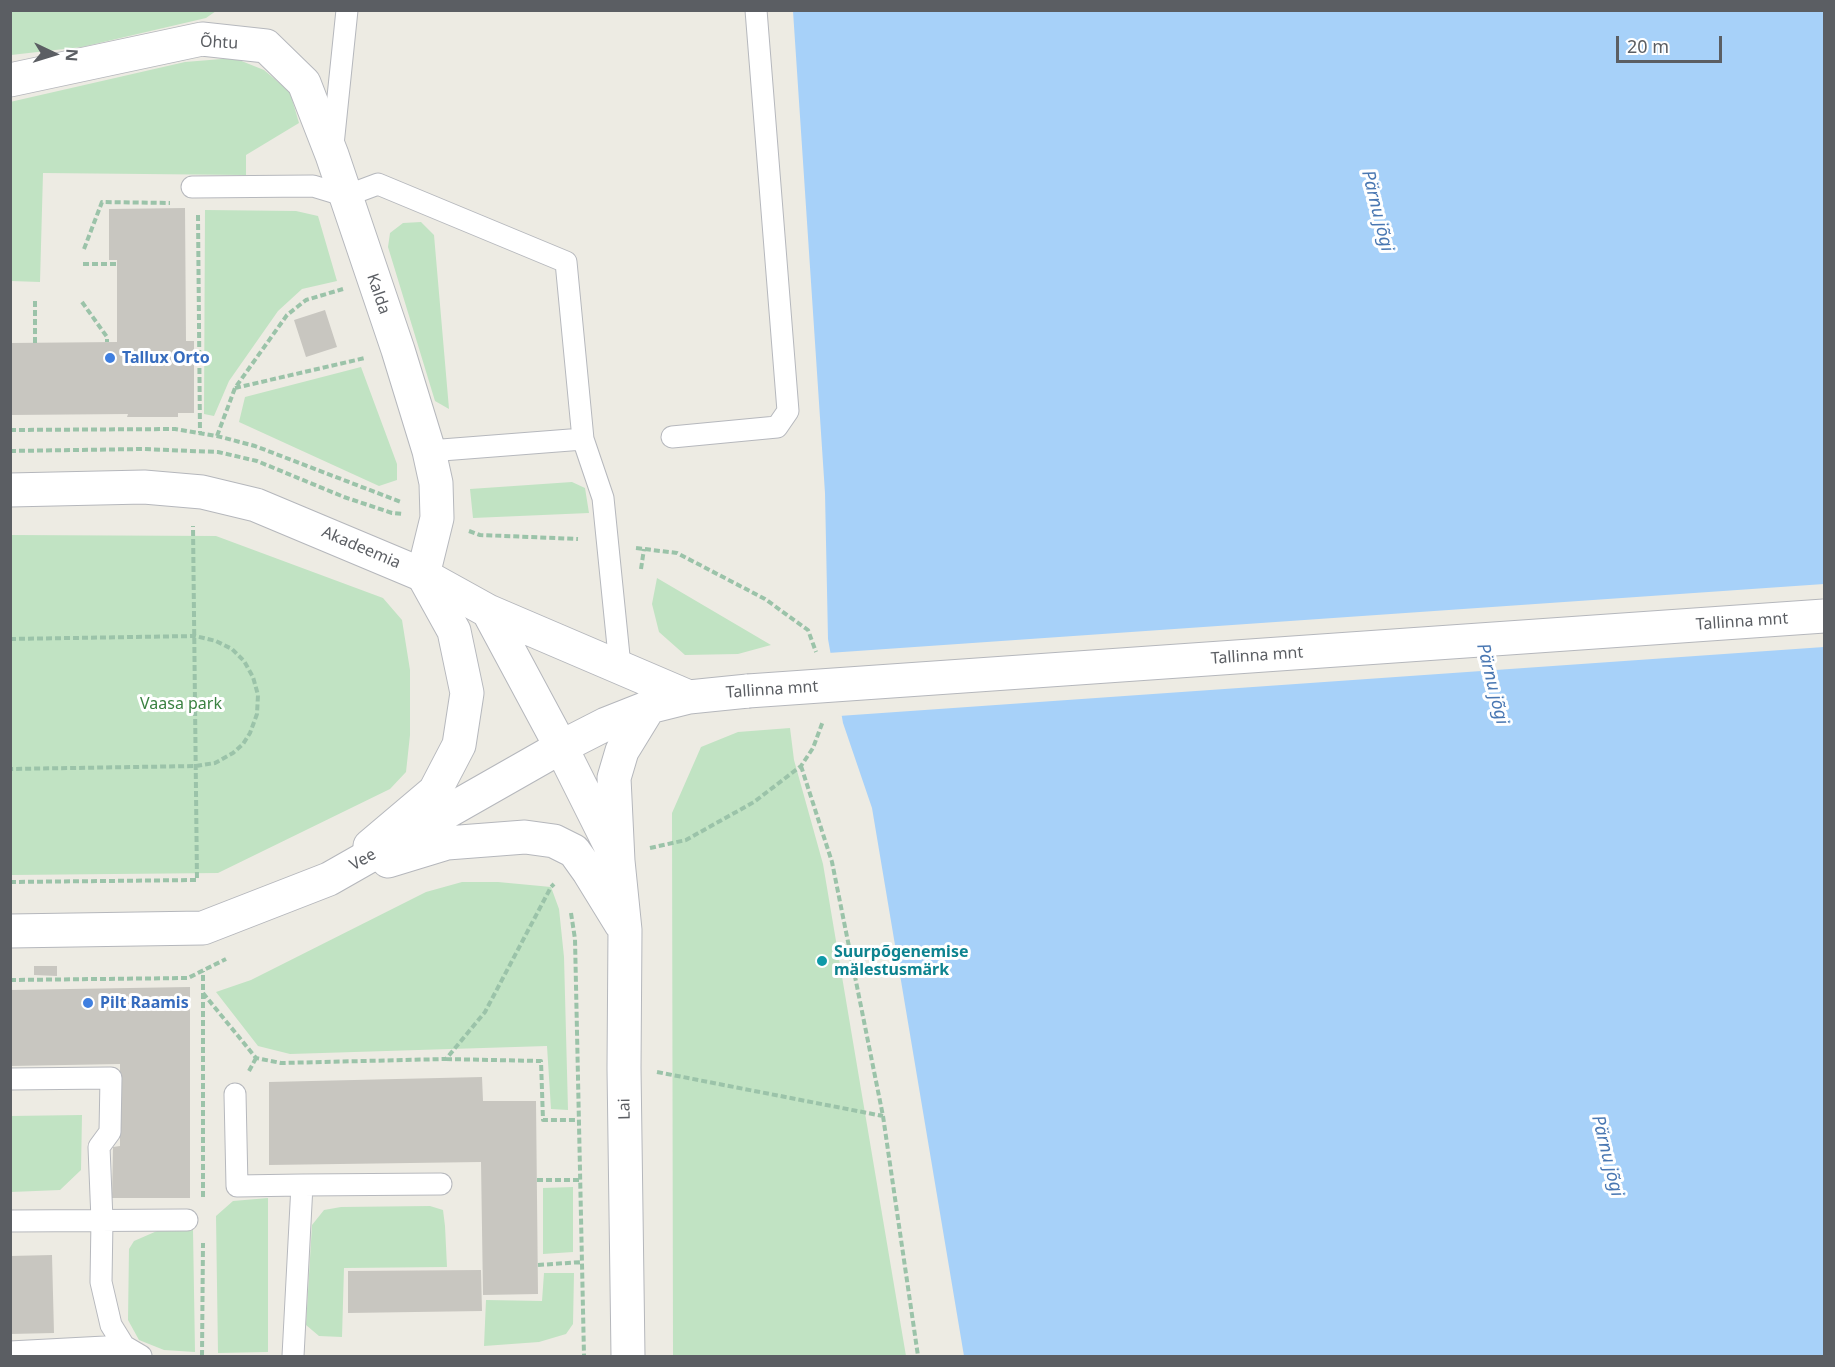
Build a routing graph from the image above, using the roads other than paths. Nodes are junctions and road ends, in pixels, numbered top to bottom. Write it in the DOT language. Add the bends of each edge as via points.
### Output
graph roads {
  1 [pos="347,10"];
  2 [pos="756,10"];
  3 [pos="10,80"];
  4 [pos="332,155"];
  5 [pos="196,192"];
  6 [pos="346,196"];
  7 [pos="672,437"];
  8 [pos="583,439"];
  9 [pos="429,451"];
  10 [pos="10,490"];
  11 [pos="423,574"];
  12 [pos="488,611"];
  13 [pos="1824,616"];
  14 [pos="620,666"];
  15 [pos="689,697"];
  16 [pos="649,707"];
  17 [pos="561,747"];
  18 [pos="618,861"];
  19 [pos="329,879"];
  20 [pos="625,930"];
  21 [pos="10,931"];
  22 [pos="10,1079"];
  23 [pos="235,1094"];
  24 [pos="441,1184"];
  25 [pos="302,1185"];
  26 [pos="195,1214"];
  27 [pos="102,1220"];
  28 [pos="10,1221"];
  29 [pos="132,1351"];
  30 [pos="10,1352"];
  31 [pos="293,1356"];
  32 [pos="628,1356"];
  1 -- 4 [label="lane, Kalda"];
  2 -- 7 [label="lane" via="788,411 777,427"];
  3 -- 4 [label="main road, Õhtu" via="202,39 266,46 304,83"];
  4 -- 6 [label="main road, Kalda"];
  5 -- 6 [label="lane" via="313,186"];
  6 -- 8 [label="lane" via="378,184 566,262"];
  6 -- 9 [label="main road, Kalda"];
  8 -- 9 [label="lane"];
  8 -- 14 [label="lane" via="603,498"];
  9 -- 11 [label="main road, Kalda" via="436,483 437,518"];
  10 -- 11 [label="main road, Akadeemia" via="144,488 202,492 256,505"];
  11 -- 12 [label="main road, Akadeemia"];
  11 -- 19 [label="main road" via="454,631 467,693 459,745 435,791"];
  12 -- 14 [label="main road, Akadeemia"];
  12 -- 17 [label="main road, Lai"];
  13 -- 15 [label="main road, Tallinna mnt, bridge"];
  14 -- 15 [label="main road, Akadeemia"];
  15 -- 16 [label="main road, Vee"];
  16 -- 17 [label="main road, Vee"];
  16 -- 18 [label="main road, Lai" via="622,751 614,778"];
  17 -- 18 [label="main road, Lai"];
  17 -- 19 [label="main road, Vee"];
  18 -- 20 [label="main road, Lai"];
  19 -- 20 [label="main road" via="447,843 525,837 554,841 574,851"];
  19 -- 21 [label="main road, Vee" via="203,928"];
  20 -- 32 [label="main road, Lai"];
  22 -- 27 [label="lane" via="111,1078 110,1132 99,1146"];
  23 -- 25 [label="lane" via="237,1186"];
  24 -- 25 [label="lane"];
  25 -- 31 [label="lane"];
  26 -- 27 [label="lane"];
  27 -- 28 [label="lane"];
  27 -- 29 [label="lane" via="101,1282 111,1325"];
  29 -- 30 [label="lane"];
}
